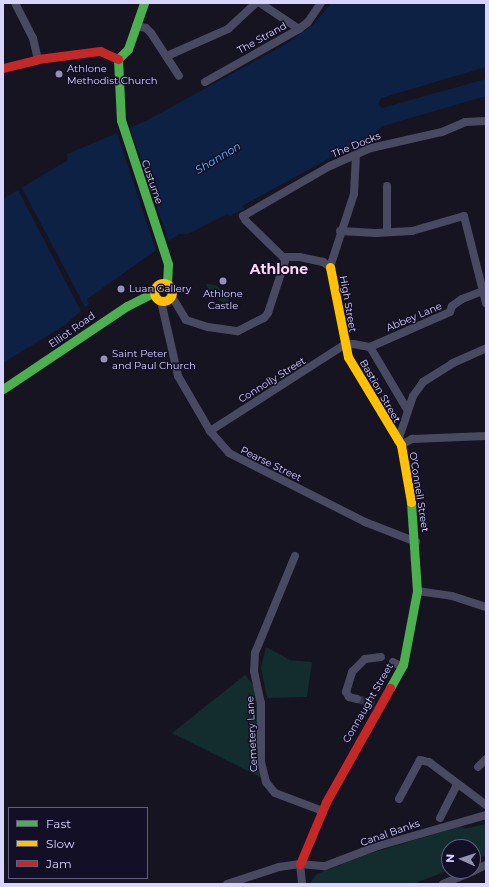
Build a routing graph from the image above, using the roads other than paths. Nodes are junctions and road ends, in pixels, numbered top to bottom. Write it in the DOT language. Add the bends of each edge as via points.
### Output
graph roads {
  1 [pos="15,3"];
  2 [pos="144,3"];
  3 [pos="321,3"];
  4 [pos="254,4"];
  5 [pos="136,26"];
  6 [pos="299,29"];
  7 [pos="167,56"];
  8 [pos="38,59"];
  9 [pos="118,59"];
  10 [pos="3,68"];
  11 [pos="179,76"];
  12 [pos="205,82"];
  13 [pos="486,121"];
  14 [pos="356,155"];
  15 [pos="387,186"];
  16 [pos="340,230"];
  17 [pos="387,232"];
  18 [pos="286,258"];
  19 [pos="330,267"];
  20 [pos="167,284"];
  21 [pos="483,291"];
  22 [pos="155,292"];
  23 [pos="171,295"];
  24 [pos="161,301"];
  25 [pos="486,303"];
  26 [pos="344,345"];
  27 [pos="370,347"];
  28 [pos="486,348"];
  29 [pos="3,389"];
  30 [pos="408,411"];
  31 [pos="210,431"];
  32 [pos="486,436"];
  33 [pos="399,443"];
  34 [pos="416,542"];
  35 [pos="295,556"];
  36 [pos="417,590"];
  37 [pos="486,607"];
  38 [pos="381,657"];
  39 [pos="393,662"];
  40 [pos="402,667"];
  41 [pos="357,699"];
  42 [pos="486,759"];
  43 [pos="478,767"];
  44 [pos="457,784"];
  45 [pos="399,799"];
  46 [pos="486,805"];
  47 [pos="323,811"];
  48 [pos="486,816"];
  49 [pos="440,818"];
  50 [pos="300,864"];
  51 [pos="455,879"];
  52 [pos="227,884"];
  53 [pos="302,884"];
  54 [pos="443,884"];
  1 -- 8 [label="street" via="33,38"];
  2 -- 5 [label="street"];
  3 -- 6 [label="street, The Strand" via="311,19"];
  4 -- 6 [label="street"];
  4 -- 7 [label="street" via="228,29"];
  5 -- 7 [label="street" via="146,28"];
  5 -- 9 [label="street" via="128,49"];
  6 -- 12 [label="street, The Strand"];
  7 -- 11 [label="street"];
  8 -- 9 [label="street" via="100,51"];
  8 -- 10 [label="street"];
  9 -- 20 [label="street, Custume" via="120,120 168,264"];
  13 -- 14 [label="street, The Docks" via="465,122 442,132 393,142"];
  14 -- 16 [label="street" via="354,194"];
  14 -- 18 [label="street, The Docks" via="330,166 243,216 257,234"];
  15 -- 17 [label="street"];
  16 -- 17 [label="street"];
  16 -- 19 [label="street"];
  17 -- 21 [label="street" via="412,231 464,216"];
  18 -- 19 [label="street" via="300,257 323,262"];
  18 -- 23 [label="street" via="268,313 264,318 238,331 208,327 186,320"];
  19 -- 26 [label="street, High Street" via="339,305"];
  20 -- 22 [label="street" via="159,285"];
  20 -- 23 [label="street" via="171,288"];
  21 -- 25 [label="street"];
  21 -- 27 [label="street, Abbey Lane" via="462,299 452,306 450,312"];
  22 -- 24 [label="street"];
  22 -- 29 [label="street, Elliot Road" via="122,309"];
  23 -- 24 [label="street" via="168,300"];
  24 -- 31 [label="street, Pearse Street" via="176,372"];
  26 -- 27 [label="street" via="362,344"];
  26 -- 31 [label="street, Connolly Street"];
  26 -- 33 [label="street, Bastion Street" via="348,357"];
  27 -- 30 [label="street"];
  28 -- 30 [label="street" via="429,377 416,391"];
  30 -- 33 [label="street"];
  31 -- 34 [label="street, Pearse Street" via="237,459 393,534"];
  32 -- 33 [label="street" via="412,439"];
  33 -- 34 [label="street, O'Connell Street" via="412,499"];
  34 -- 36 [label="street, Connaught Street"];
  35 -- 47 [label="street, Cemetery Lane" via="255,653 254,671 261,702 261,762 266,782 275,793"];
  36 -- 37 [label="street" via="452,596"];
  36 -- 40 [label="street, Connaught Street" via="409,644"];
  38 -- 41 [label="street" via="365,658 352,672 346,692 349,697"];
  39 -- 40 [label="street"];
  40 -- 47 [label="street, Connaught Street" via="377,705"];
  42 -- 43 [label="street"];
  44 -- 45 [label="street" via="429,762 420,760"];
  44 -- 46 [label="street"];
  44 -- 49 [label="street"];
  47 -- 50 [label="street, Connaught Street"];
  48 -- 50 [label="street, Canal Banks" via="378,846 325,866"];
  50 -- 52 [label="street, Canal Banks" via="279,867"];
  50 -- 53 [label="street"];
  51 -- 54 [label="street"];
}
